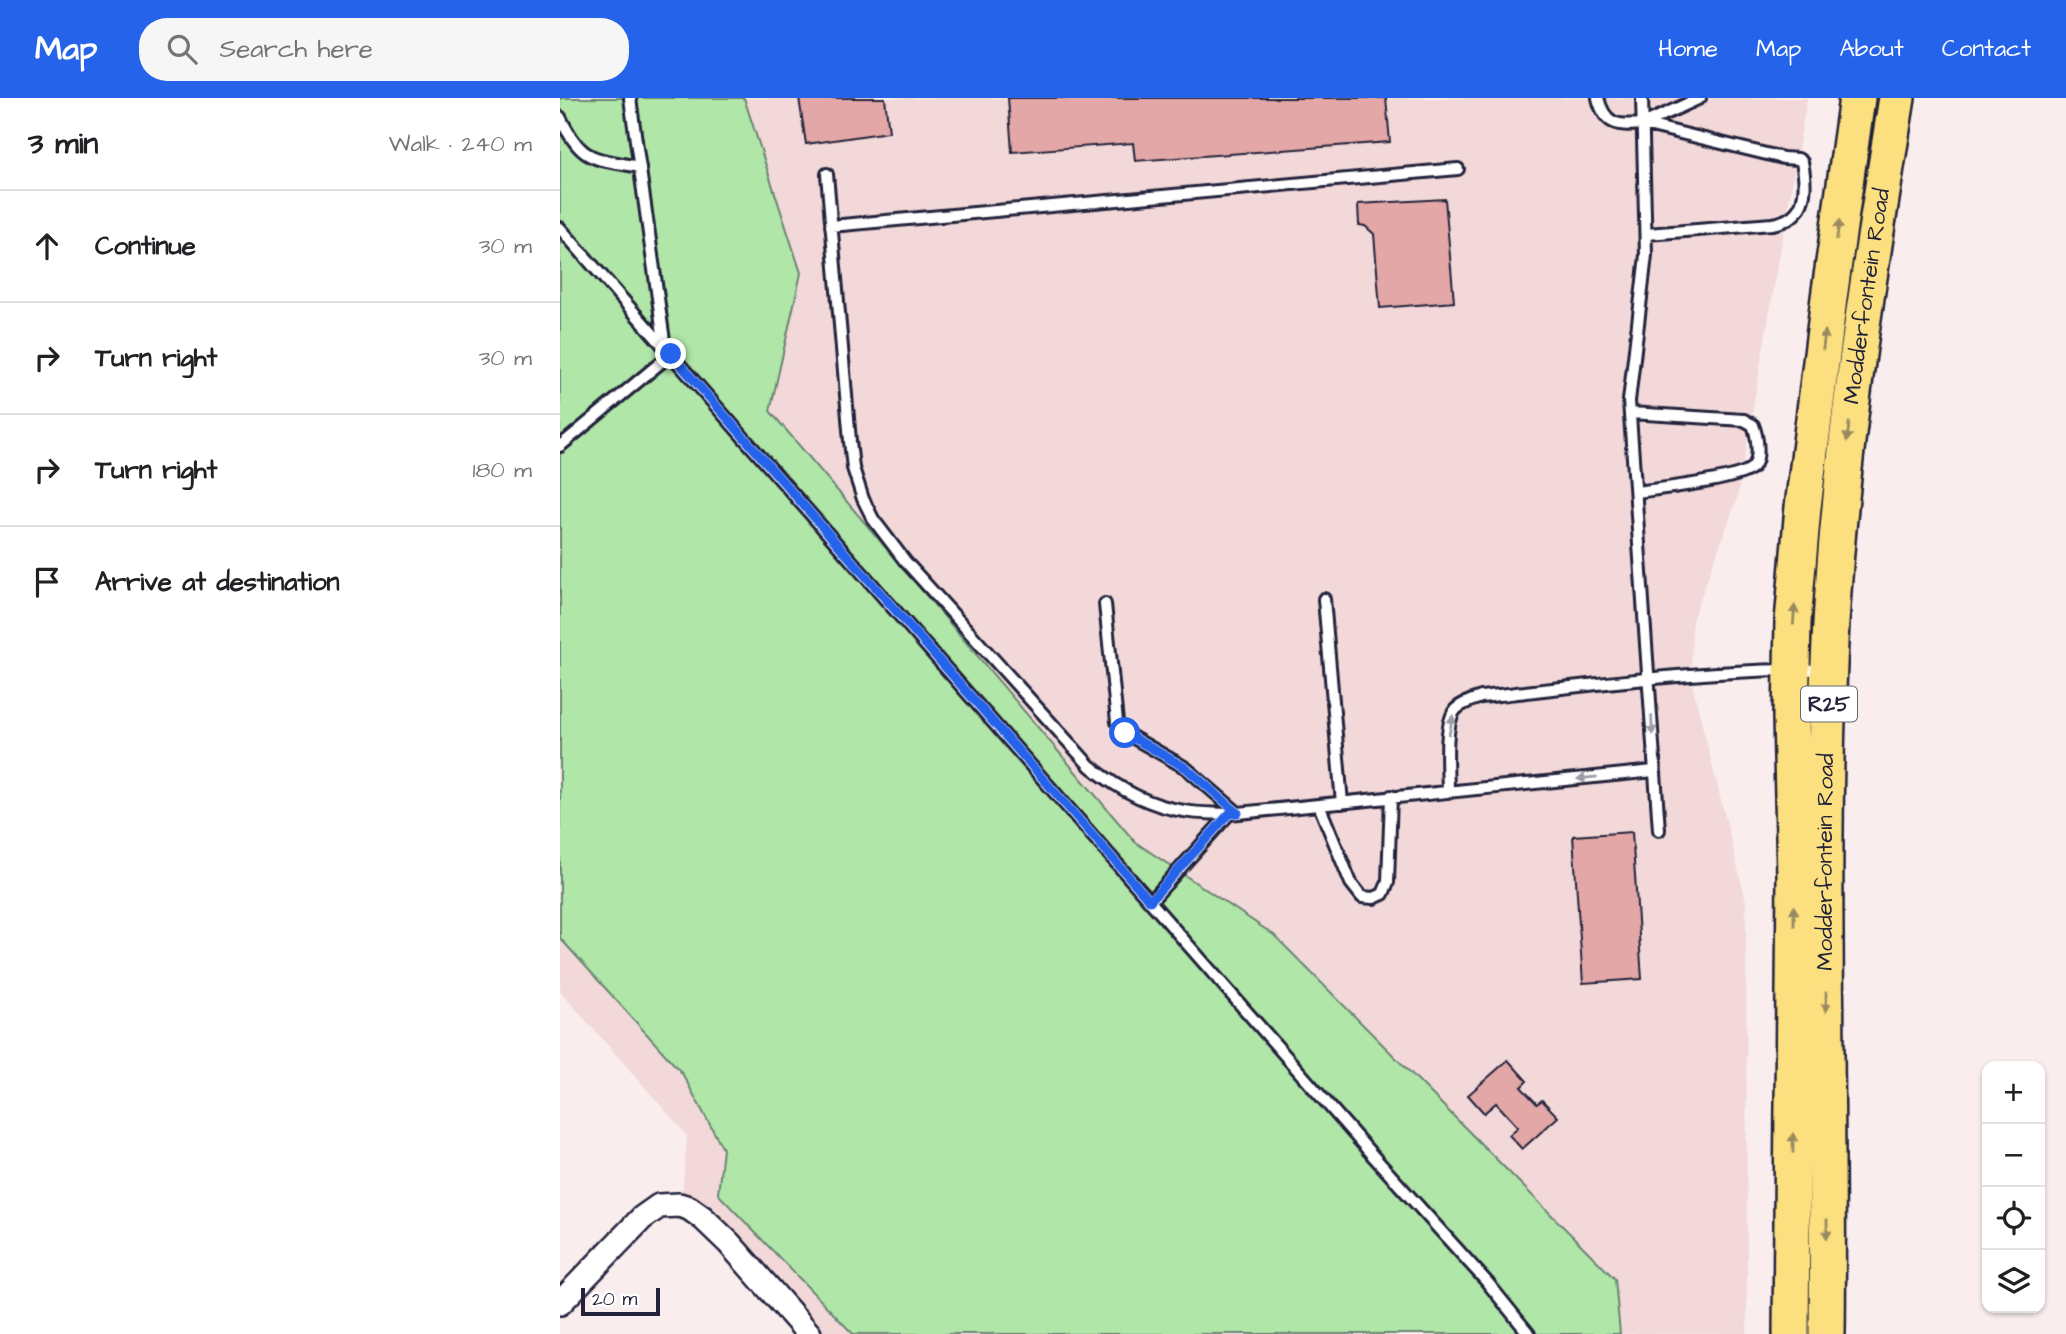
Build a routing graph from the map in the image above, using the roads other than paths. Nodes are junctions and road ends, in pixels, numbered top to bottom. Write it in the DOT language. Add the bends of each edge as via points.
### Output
graph roads {
  1 [pos="630,98"];
  2 [pos="1598,98"];
  3 [pos="1642,98"];
  4 [pos="1700,98"];
  5 [pos="1857,98"];
  6 [pos="1897,98"];
  7 [pos="560,117"];
  8 [pos="1643,124"];
  9 [pos="640,167"];
  10 [pos="1458,169"];
  11 [pos="827,174"];
  12 [pos="831,226"];
  13 [pos="560,228"];
  14 [pos="1647,234"];
  15 [pos="668,351"];
  16 [pos="1630,413"];
  17 [pos="560,446"];
  18 [pos="1636,492"];
  19 [pos="1324,599"];
  20 [pos="1105,604"];
  21 [pos="1792,669"];
  22 [pos="1829,670"];
  23 [pos="1649,680"];
  24 [pos="1654,771"];
  25 [pos="1448,792"];
  26 [pos="1391,796"];
  27 [pos="1342,803"];
  28 [pos="1319,805"];
  29 [pos="1234,813"];
  30 [pos="1659,830"];
  31 [pos="1150,901"];
  32 [pos="560,1303"];
  33 [pos="809,1334"];
  34 [pos="1529,1334"];
  35 [pos="1791,1334"];
  36 [pos="1827,1334"];
  1 -- 9 [label="lane"];
  2 -- 8 [label="lane" via="1613,123"];
  3 -- 8 [label="lane"];
  4 -- 8 [label="lane"];
  21 -- 5 [label="main road, Modderfontein Road / R25, one-way" via="1803,507"];
  6 -- 22 [label="main road, Modderfontein Road / R25, one-way" via="1865,298 1839,508"];
  7 -- 9 [label="lane" via="582,152 591,158"];
  8 -- 14 [label="lane"];
  8 -- 14 [label="lane" via="1798,159 1804,171 1800,210 1788,221"];
  9 -- 15 [label="lane"];
  10 -- 12 [label="lane"];
  11 -- 12 [label="lane"];
  12 -- 29 [label="lane" via="853,468 873,519 914,571 1108,781 1160,805"];
  13 -- 15 [label="lane"];
  14 -- 16 [label="lane"];
  15 -- 17 [label="lane"];
  15 -- 31 [label="lane"];
  16 -- 18 [label="lane"];
  16 -- 18 [label="lane" via="1744,420 1753,425 1757,443 1758,458 1747,472"];
  18 -- 23 [label="lane"];
  19 -- 27 [label="lane"];
  20 -- 29 [label="lane" via="1117,722 1125,733 1186,768"];
  21 -- 22 [label="lane"];
  21 -- 23 [label="lane"];
  35 -- 21 [label="main road, Modderfontein Road / R25, one-way"];
  22 -- 36 [label="main road, Modderfontein Road / R25, one-way"];
  23 -- 24 [label="lane, one-way"];
  25 -- 23 [label="lane, one-way" via="1448,723 1454,710 1466,702"];
  24 -- 25 [label="lane, one-way"];
  24 -- 30 [label="lane"];
  25 -- 26 [label="lane"];
  26 -- 27 [label="lane"];
  26 -- 28 [label="lane" via="1388,882 1383,894 1374,898 1362,897 1351,883"];
  27 -- 28 [label="lane"];
  28 -- 29 [label="lane"];
  29 -- 31 [label="lane"];
  31 -- 34 [label="lane"];
  32 -- 33 [label="street" via="642,1218 669,1204 689,1208 703,1218"];
}
